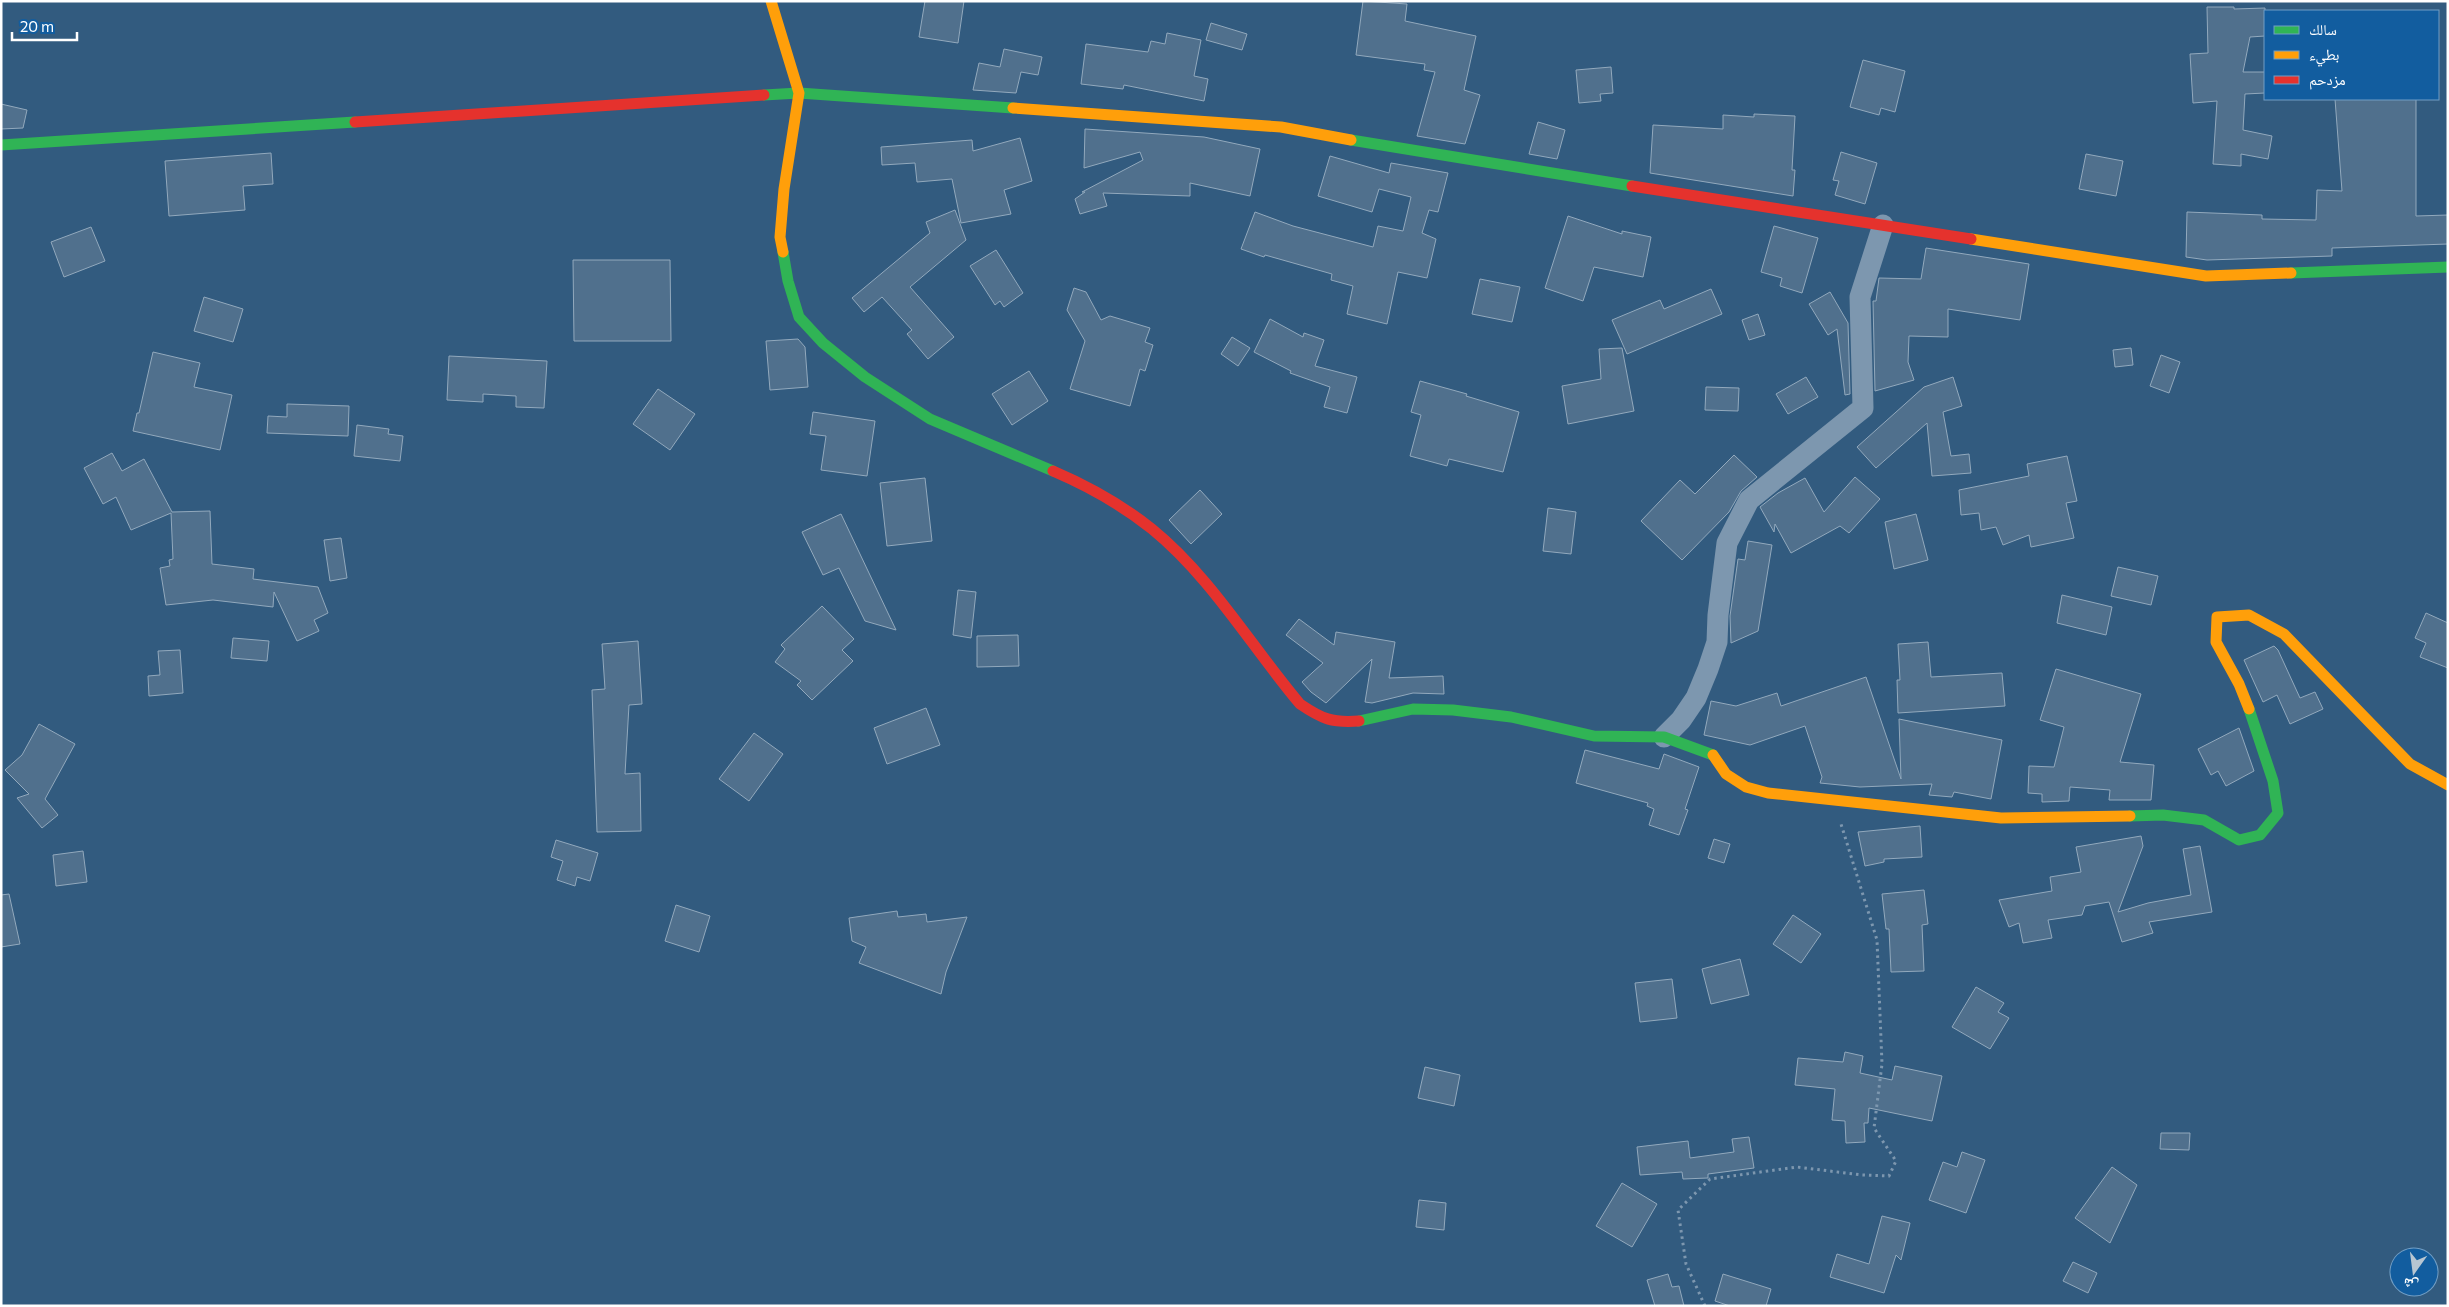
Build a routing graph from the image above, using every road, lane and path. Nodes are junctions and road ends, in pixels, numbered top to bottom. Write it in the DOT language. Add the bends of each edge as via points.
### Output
graph roads {
  1 [pos="771,1"];
  2 [pos="800,93"];
  3 [pos="1,146"];
  4 [pos="1884,225"];
  5 [pos="2448,267"];
  6 [pos="1664,737"];
  7 [pos="2448,785"];
  8 [pos="1834,802"];
  9 [pos="1705,1306"];
  1 -- 2 [label="street"];
  2 -- 3 [label="street"];
  2 -- 4 [label="street" via="1281,127 1446,157"];
  2 -- 6 [label="street" via="784,189 780,237 799,317 823,343 865,376 930,419 1105,497 1152,529 1187,562 1300,704 1319,717 1338,723 1364,721 1413,709 1452,710 1511,716 1594,736"];
  4 -- 5 [label="street" via="2206,276"];
  4 -- 6 [label="street" via="1860,297 1863,408 1749,500 1727,543 1717,642 1708,669 1696,698"];
  6 -- 8 [label="street" via="1714,756 1726,774 1746,787"];
  7 -- 8 [label="street" via="2410,764 2284,634 2249,615 2217,618 2216,642 2239,684 2273,780 2278,813 2260,835 2239,840 2204,820 2162,815 2001,818"];
  8 -- 9 [label="path" via="1877,940 1882,1064 1874,1128 1896,1161 1890,1176 1862,1176 1798,1167 1710,1180 1678,1210 1686,1264"];
}
